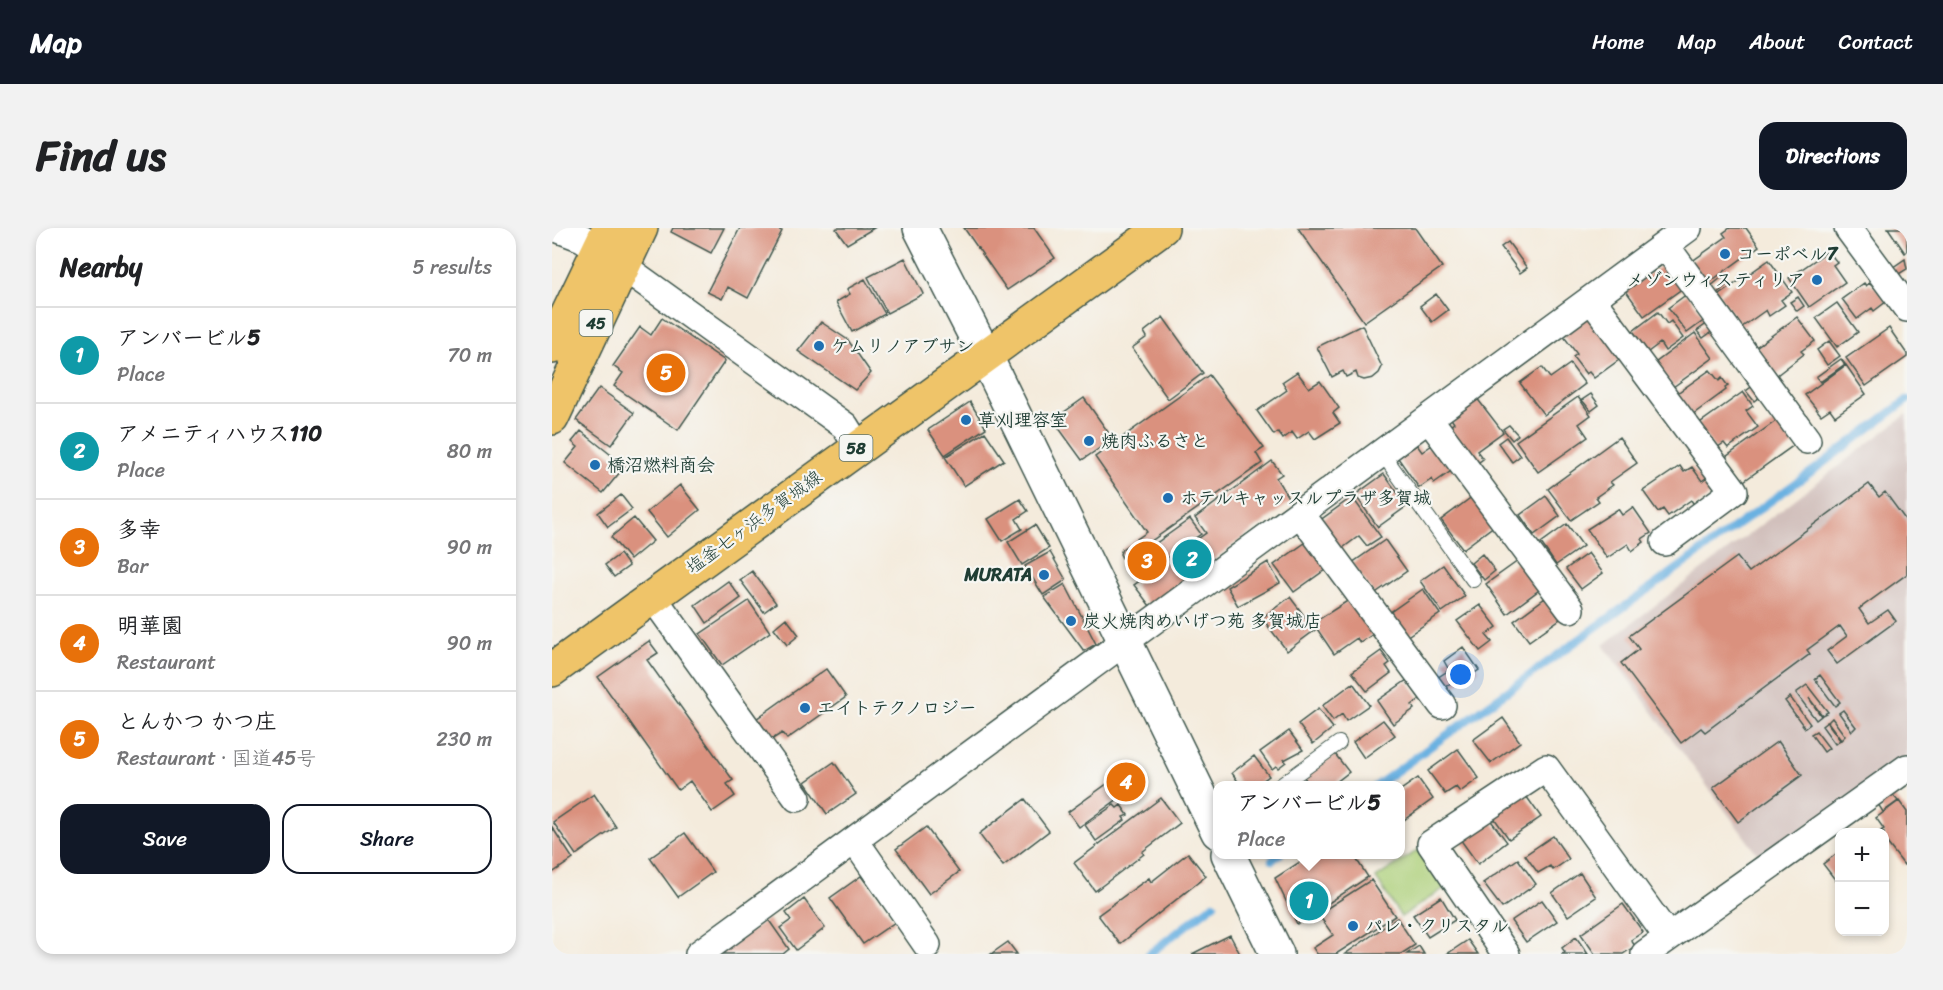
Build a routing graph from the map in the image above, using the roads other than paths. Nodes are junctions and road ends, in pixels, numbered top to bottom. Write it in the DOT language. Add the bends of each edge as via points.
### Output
graph roads {
  1 [pos="556,228"];
  2 [pos="641,228"];
  3 [pos="920,228"];
  4 [pos="1162,228"];
  5 [pos="1689,228"];
  6 [pos="1848,228"];
  7 [pos="1665,245"];
  8 [pos="610,248"];
  9 [pos="1592,300"];
  10 [pos="1907,308"];
  11 [pos="552,347"];
  12 [pos="986,357"];
  13 [pos="552,418"];
  14 [pos="1429,419"];
  15 [pos="1808,440"];
  16 [pos="858,447"];
  17 [pos="1382,453"];
  18 [pos="1300,513"];
  19 [pos="1665,542"];
  20 [pos="1473,580"];
  21 [pos="652,596"];
  22 [pos="1570,609"];
  23 [pos="1125,642"];
  24 [pos="552,670"];
  25 [pos="1442,705"];
  26 [pos="1339,743"];
  27 [pos="1907,768"];
  28 [pos="1287,781"];
  29 [pos="797,798"];
  30 [pos="1213,823"];
  31 [pos="855,841"];
  32 [pos="1231,859"];
  33 [pos="1668,937"];
  34 [pos="927,945"];
  35 [pos="704,952"];
  36 [pos="1277,954"];
  37 [pos="1506,954"];
  38 [pos="1645,954"];
  1 -- 8 [label="street"];
  2 -- 8 [label="main road, 45"];
  3 -- 12 [label="street"];
  4 -- 12 [label="main road, 塩釜七ヶ浜多賀城線 / 58"];
  5 -- 7 [label="street"];
  6 -- 10 [label="street"];
  7 -- 9 [label="street"];
  7 -- 15 [label="street"];
  8 -- 11 [label="main road, 45"];
  8 -- 13 [label="main road, 45"];
  8 -- 16 [label="street" via="845,426"];
  9 -- 14 [label="street"];
  9 -- 19 [label="street" via="1734,491"];
  12 -- 16 [label="main road, 塩釜七ヶ浜多賀城線 / 58"];
  12 -- 23 [label="street"];
  14 -- 17 [label="street"];
  14 -- 22 [label="street"];
  16 -- 21 [label="main road, 塩釜七ヶ浜多賀城線 / 58"];
  17 -- 18 [label="street"];
  17 -- 20 [label="lane"];
  18 -- 23 [label="street"];
  18 -- 25 [label="street"];
  21 -- 24 [label="main road, 塩釜七ヶ浜多賀城線 / 58"];
  21 -- 29 [label="street"];
  23 -- 30 [label="street"];
  23 -- 31 [label="street"];
  26 -- 28 [label="lane"];
  27 -- 33 [label="street"];
  31 -- 34 [label="street"];
  31 -- 35 [label="street"];
  32 -- 36 [label="street"];
  33 -- 37 [label="street" via="1546,768 1431,844"];
  33 -- 38 [label="street"];
}
